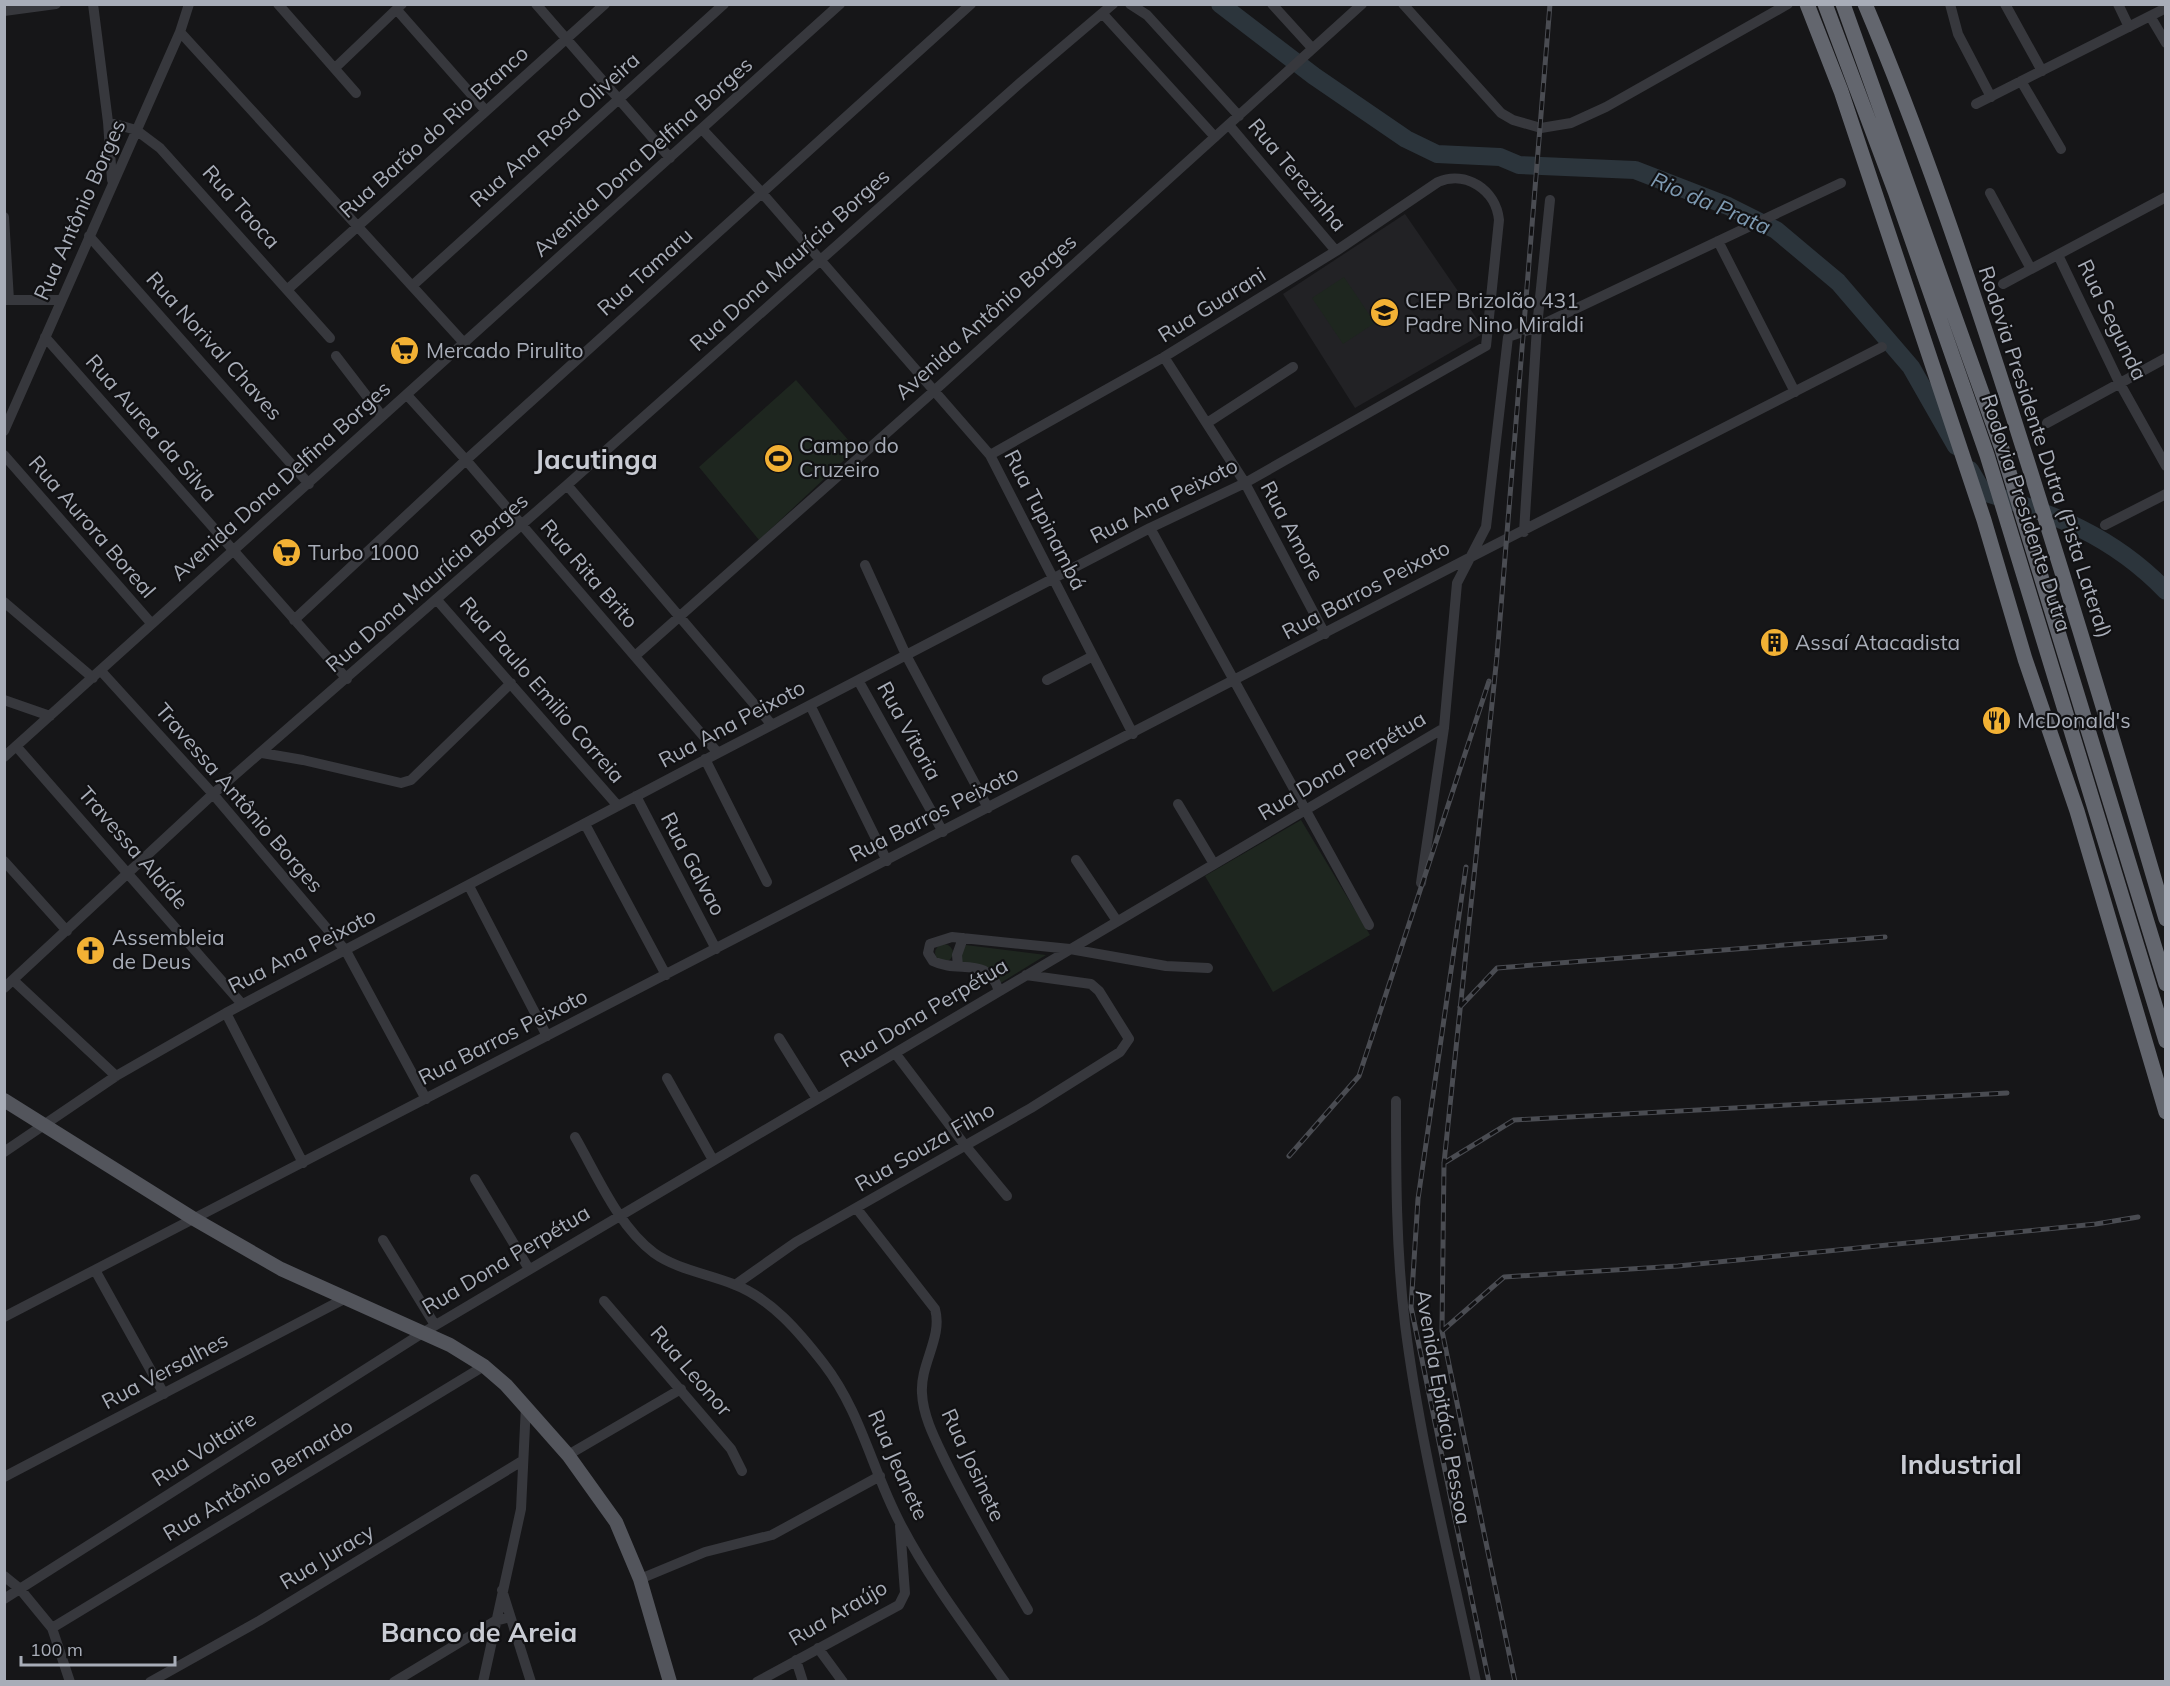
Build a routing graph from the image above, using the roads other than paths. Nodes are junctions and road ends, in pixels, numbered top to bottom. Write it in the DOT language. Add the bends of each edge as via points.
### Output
graph roads {
  1 [pos="56,4"];
  2 [pos="93,4"];
  3 [pos="189,4"];
  4 [pos="278,4"];
  5 [pos="536,4"];
  6 [pos="605,4"];
  7 [pos="724,4"];
  8 [pos="840,4"];
  9 [pos="972,4"];
  10 [pos="1113,4"];
  11 [pos="1130,4"];
  12 [pos="1272,4"];
  13 [pos="1362,4"];
  14 [pos="1403,4"];
  15 [pos="1788,4"];
  16 [pos="1797,4"];
  17 [pos="1807,4"];
  18 [pos="1825,4"];
  19 [pos="1844,4"];
  20 [pos="1865,4"];
  21 [pos="1950,4"];
  22 [pos="2005,4"];
  23 [pos="2118,4"];
  24 [pos="399,7"];
  25 [pos="2166,8"];
  26 [pos="4,11"];
  27 [pos="1103,14"];
  28 [pos="2150,16"];
  29 [pos="2129,27"];
  30 [pos="180,32"];
  31 [pos="1818,33"];
  32 [pos="567,39"];
  33 [pos="2166,43"];
  34 [pos="1309,52"];
  35 [pos="335,68"];
  36 [pos="2042,71"];
  37 [pos="2021,81"];
  38 [pos="356,93"];
  39 [pos="1991,97"];
  40 [pos="618,99"];
  41 [pos="1977,104"];
  42 [pos="486,111"];
  43 [pos="1239,116"];
  44 [pos="108,122"];
  45 [pos="1229,125"];
  46 [pos="702,129"];
  47 [pos="136,130"];
  48 [pos="1215,137"];
  49 [pos="2061,149"];
  50 [pos="670,158"];
  51 [pos="112,181"];
  52 [pos="1841,183"];
  53 [pos="762,192"];
  54 [pos="1990,193"];
  55 [pos="2166,197"];
  56 [pos="1550,200"];
  57 [pos="4,217"];
  58 [pos="358,226"];
  59 [pos="89,236"];
  60 [pos="1718,241"];
  61 [pos="1336,251"];
  62 [pos="2058,255"];
  63 [pos="819,260"];
  64 [pos="2031,269"];
  65 [pos="2003,284"];
  66 [pos="412,286"];
  67 [pos="288,289"];
  68 [pos="7,300"];
  69 [pos="61,300"];
  70 [pos="1538,327"];
  71 [pos="45,337"];
  72 [pos="330,338"];
  73 [pos="465,344"];
  74 [pos="1486,346"];
  75 [pos="1882,347"];
  76 [pos="336,356"];
  77 [pos="1164,357"];
  78 [pos="2166,358"];
  79 [pos="1293,368"];
  80 [pos="2120,382"];
  81 [pos="934,391"];
  82 [pos="1795,392"];
  83 [pos="407,394"];
  84 [pos="382,416"];
  85 [pos="1207,423"];
  86 [pos="2047,423"];
  87 [pos="4,431"];
  88 [pos="4,455"];
  89 [pos="990,455"];
  90 [pos="466,460"];
  91 [pos="2166,466"];
  92 [pos="1245,483"];
  93 [pos="309,484"];
  94 [pos="567,485"];
  95 [pos="2166,494"];
  96 [pos="521,525"];
  97 [pos="2105,525"];
  98 [pos="1150,528"];
  99 [pos="1524,532"];
  100 [pos="234,552"];
  101 [pos="1471,557"];
  102 [pos="865,565"];
  103 [pos="1053,579"];
  104 [pos="436,600"];
  105 [pos="4,602"];
  106 [pos="680,617"];
  107 [pos="294,620"];
  108 [pos="151,624"];
  109 [pos="1325,634"];
  110 [pos="906,655"];
  111 [pos="635,656"];
  112 [pos="1093,656"];
  113 [pos="97,674"];
  114 [pos="347,679"];
  115 [pos="858,680"];
  116 [pos="1047,680"];
  117 [pos="1235,681"];
  118 [pos="511,683"];
  119 [pos="4,700"];
  120 [pos="810,705"];
  121 [pos="50,716"];
  122 [pos="772,725"];
  123 [pos="1444,728"];
  124 [pos="1133,734"];
  125 [pos="16,746"];
  126 [pos="262,753"];
  127 [pos="718,753"];
  128 [pos="4,757"];
  129 [pos="705,759"];
  130 [pos="213,794"];
  131 [pos="636,796"];
  132 [pos="1178,804"];
  133 [pos="618,806"];
  134 [pos="988,808"];
  135 [pos="1306,809"];
  136 [pos="585,824"];
  137 [pos="943,832"];
  138 [pos="1076,860"];
  139 [pos="4,861"];
  140 [pos="887,861"];
  141 [pos="1214,864"];
  142 [pos="129,873"];
  143 [pos="767,882"];
  144 [pos="1421,883"];
  145 [pos="469,886"];
  146 [pos="2166,919"];
  147 [pos="1117,921"];
  148 [pos="1369,925"];
  149 [pos="67,931"];
  150 [pos="963,938"];
  151 [pos="716,949"];
  152 [pos="1070,949"];
  153 [pos="346,951"];
  154 [pos="958,966"];
  155 [pos="1208,968"];
  156 [pos="666,975"];
  157 [pos="1026,975"];
  158 [pos="9,984"];
  159 [pos="2166,984"];
  160 [pos="999,991"];
  161 [pos="243,1004"];
  162 [pos="226,1013"];
  163 [pos="547,1036"];
  164 [pos="779,1038"];
  165 [pos="2166,1041"];
  166 [pos="895,1053"];
  167 [pos="116,1076"];
  168 [pos="667,1078"];
  169 [pos="426,1099"];
  170 [pos="816,1099"];
  171 [pos="4,1100"];
  172 [pos="1396,1101"];
  173 [pos="2166,1112"];
  174 [pos="46,1126"];
  175 [pos="575,1137"];
  176 [pos="964,1144"];
  177 [pos="4,1152"];
  178 [pos="713,1161"];
  179 [pos="303,1163"];
  180 [pos="475,1179"];
  181 [pos="1007,1196"];
  182 [pos="857,1209"];
  183 [pos="621,1215"];
  184 [pos="194,1219"];
  185 [pos="383,1240"];
  186 [pos="529,1269"];
  187 [pos="95,1270"];
  188 [pos="735,1285"];
  189 [pos="344,1299"];
  190 [pos="604,1301"];
  191 [pos="4,1317"];
  192 [pos="429,1328"];
  193 [pos="484,1366"];
  194 [pos="681,1389"];
  195 [pos="164,1394"];
  196 [pos="526,1405"];
  197 [pos="568,1455"];
  198 [pos="522,1461"];
  199 [pos="742,1471"];
  200 [pos="4,1476"];
  201 [pos="880,1476"];
  202 [pos="900,1522"];
  203 [pos="4,1576"];
  204 [pos="640,1579"];
  205 [pos="502,1588"];
  206 [pos="20,1589"];
  207 [pos="4,1599"];
  208 [pos="1029,1610"];
  209 [pos="510,1617"];
  210 [pos="495,1621"];
  211 [pos="52,1628"];
  212 [pos="818,1648"];
  213 [pos="796,1660"];
  214 [pos="70,1682"];
  215 [pos="150,1682"];
  216 [pos="394,1682"];
  217 [pos="483,1682"];
  218 [pos="531,1682"];
  219 [pos="670,1682"];
  220 [pos="757,1682"];
  221 [pos="803,1682"];
  222 [pos="843,1682"];
  223 [pos="1005,1682"];
  224 [pos="1476,1682"];
  1 -- 26 [label="street"];
  2 -- 44 [label="street"];
  3 -- 30 [label="street, Rua Antônio Borges"];
  4 -- 35 [label="street"];
  5 -- 32 [label="street"];
  6 -- 32 [label="street, Rua Barão do Rio Branco"];
  7 -- 40 [label="street, Rua Ana Rosa Oliveira"];
  8 -- 46 [label="street, Avenida Dona Delfina Borges"];
  9 -- 53 [label="street, Rua Tamaru"];
  10 -- 27 [label="street, Rua Dona Maurícia Borges"];
  11 -- 43 [label="street" via="1147,15"];
  12 -- 34 [label="street"];
  13 -- 34 [label="street, Avenida Antônio Borges"];
  14 -- 15 [label="street" via="1501,113 1513,120 1548,128 1606,107"];
  16 -- 31 [label="highway"];
  17 -- 31 [label="highway"];
  18 -- 165 [label="highway, Rodovia Presidente Dutra" via="1987,455"];
  19 -- 159 [label="highway, Rodovia Presidente Dutra" via="2002,449"];
  20 -- 146 [label="highway, Rodovia Presidente Dutra (Pista Lateral)" via="1971,286 2060,561"];
  21 -- 39 [label="street" via="1958,34"];
  22 -- 36 [label="street"];
  23 -- 29 [label="street"];
  24 -- 35 [label="street"];
  24 -- 42 [label="street"];
  25 -- 28 [label="street"];
  27 -- 48 [label="street, Rua Terezinha"];
  27 -- 63 [label="street, Rua Dona Maurícia Borges"];
  28 -- 29 [label="street"];
  28 -- 33 [label="street"];
  29 -- 36 [label="street"];
  30 -- 47 [label="street, Rua Antônio Borges"];
  30 -- 58 [label="street"];
  31 -- 173 [label="highway" via="1924,339 2025,659 2078,811"];
  32 -- 40 [label="street"];
  32 -- 42 [label="street, Rua Barão do Rio Branco"];
  34 -- 43 [label="street, Avenida Antônio Borges"];
  35 -- 38 [label="street"];
  36 -- 37 [label="street"];
  37 -- 39 [label="street"];
  37 -- 49 [label="street"];
  39 -- 41 [label="street"];
  40 -- 50 [label="street"];
  40 -- 66 [label="street, Rua Ana Rosa Oliveira"];
  42 -- 58 [label="street, Rua Barão do Rio Branco"];
  43 -- 45 [label="street, Avenida Antônio Borges"];
  44 -- 47 [label="street, Rua Taoca"];
  44 -- 51 [label="street"];
  45 -- 48 [label="street, Avenida Antônio Borges"];
  45 -- 61 [label="street, Rua Terezinha"];
  46 -- 50 [label="street, Avenida Dona Delfina Borges"];
  46 -- 53 [label="street, Rua Tupinambá"];
  47 -- 51 [label="street, Rua Antônio Borges"];
  47 -- 67 [label="street, Rua Taoca" via="182,171"];
  48 -- 81 [label="street, Avenida Antônio Borges"];
  50 -- 73 [label="street, Avenida Dona Delfina Borges"];
  51 -- 59 [label="street, Rua Antônio Borges"];
  52 -- 60 [label="street"];
  53 -- 63 [label="street, Rua Tupinambá"];
  53 -- 90 [label="street, Rua Tamaru"];
  54 -- 64 [label="street"];
  55 -- 62 [label="street"];
  56 -- 70 [label="street"];
  57 -- 68 [label="street"];
  58 -- 66 [label="street"];
  58 -- 67 [label="street, Rua Barão do Rio Branco"];
  59 -- 69 [label="street, Rua Antônio Borges"];
  59 -- 93 [label="street, Rua Norival Chaves"];
  60 -- 70 [label="street"];
  60 -- 82 [label="street"];
  61 -- 74 [label="street, Rua Guarani" via="1447,178 1474,183 1494,201 1498,212"];
  61 -- 77 [label="street, Rua Guarani"];
  62 -- 64 [label="street"];
  62 -- 80 [label="street, Rua Segunda"];
  63 -- 81 [label="street, Rua Tupinambá"];
  63 -- 94 [label="street, Rua Dona Maurícia Borges"];
  64 -- 65 [label="street"];
  66 -- 73 [label="street"];
  67 -- 72 [label="street, Rua Taoca"];
  68 -- 69 [label="street"];
  69 -- 71 [label="street, Rua Antônio Borges"];
  70 -- 99 [label="street"];
  70 -- 101 [label="street, Rua Dona Perpétua" via="1508,338 1486,527"];
  71 -- 87 [label="street, Rua Antônio Borges"];
  71 -- 100 [label="street, Rua Aurea da Silva"];
  73 -- 83 [label="street, Avenida Dona Delfina Borges"];
  74 -- 92 [label="street, Rua Ana Peixoto"];
  75 -- 82 [label="street, Rua Barros Peixoto"];
  76 -- 84 [label="street"];
  77 -- 85 [label="street, Rua Amore"];
  77 -- 89 [label="street, Rua Guarani"];
  78 -- 80 [label="street"];
  79 -- 85 [label="street"];
  80 -- 86 [label="street"];
  80 -- 91 [label="street, Rua Segunda"];
  81 -- 89 [label="street, Rua Tupinambá"];
  81 -- 106 [label="street, Avenida Antônio Borges"];
  82 -- 99 [label="street, Rua Barros Peixoto"];
  83 -- 84 [label="street, Avenida Dona Delfina Borges"];
  83 -- 90 [label="street, Rua Rita Brito"];
  84 -- 93 [label="street, Avenida Dona Delfina Borges"];
  85 -- 92 [label="street, Rua Amore"];
  88 -- 108 [label="street, Rua Aurora Boreal"];
  89 -- 103 [label="street, Rua Tupinambá"];
  90 -- 96 [label="street, Rua Rita Brito"];
  90 -- 107 [label="street, Rua Tamaru"];
  92 -- 98 [label="street, Rua Ana Peixoto"];
  92 -- 109 [label="street, Rua Amore"];
  93 -- 100 [label="street, Avenida Dona Delfina Borges"];
  94 -- 96 [label="street, Rua Dona Maurícia Borges"];
  94 -- 106 [label="street"];
  95 -- 97 [label="street"];
  96 -- 104 [label="street, Rua Dona Maurícia Borges"];
  96 -- 111 [label="street, Rua Rita Brito"];
  98 -- 103 [label="street, Rua Ana Peixoto"];
  98 -- 117 [label="street"];
  99 -- 101 [label="street, Rua Barros Peixoto"];
  100 -- 107 [label="street, Rua Aurea da Silva"];
  100 -- 108 [label="street, Avenida Dona Delfina Borges"];
  101 -- 109 [label="street, Rua Barros Peixoto"];
  101 -- 123 [label="street, Rua Dona Perpétua" via="1457,583"];
  102 -- 110 [label="street"];
  103 -- 110 [label="street, Rua Ana Peixoto"];
  103 -- 112 [label="street, Rua Tupinambá"];
  104 -- 114 [label="street, Rua Dona Maurícia Borges"];
  104 -- 118 [label="street, Rua Paulo Emilio Correia"];
  105 -- 113 [label="street"];
  106 -- 111 [label="street, Avenida Antônio Borges"];
  106 -- 122 [label="street"];
  107 -- 114 [label="street, Rua Aurea da Silva"];
  108 -- 113 [label="street, Avenida Dona Delfina Borges"];
  109 -- 117 [label="street, Rua Barros Peixoto"];
  110 -- 115 [label="street, Rua Ana Peixoto"];
  110 -- 134 [label="street"];
  111 -- 127 [label="street, Rua Rita Brito"];
  112 -- 116 [label="street"];
  112 -- 124 [label="street, Rua Tupinambá"];
  113 -- 121 [label="street, Avenida Dona Delfina Borges"];
  113 -- 130 [label="street, Travessa Antônio Borges"];
  114 -- 126 [label="street, Rua Dona Maurícia Borges"];
  115 -- 120 [label="street, Rua Ana Peixoto"];
  115 -- 137 [label="street, Rua Vitoria"];
  117 -- 124 [label="street, Rua Barros Peixoto"];
  117 -- 135 [label="street"];
  118 -- 126 [label="street" via="411,780 401,783"];
  118 -- 133 [label="street, Rua Paulo Emilio Correia"];
  119 -- 121 [label="street"];
  120 -- 122 [label="street, Rua Ana Peixoto"];
  120 -- 140 [label="street"];
  121 -- 125 [label="street, Avenida Dona Delfina Borges"];
  122 -- 127 [label="street, Rua Ana Peixoto"];
  123 -- 135 [label="street, Rua Dona Perpétua"];
  123 -- 144 [label="street, Rua Dona Perpétua"];
  124 -- 134 [label="street, Rua Barros Peixoto"];
  125 -- 128 [label="street, Avenida Dona Delfina Borges"];
  125 -- 142 [label="street, Travessa Alaíde"];
  126 -- 130 [label="street, Rua Dona Maurícia Borges"];
  127 -- 129 [label="street, Rua Ana Peixoto"];
  129 -- 131 [label="street, Rua Ana Peixoto"];
  129 -- 143 [label="street"];
  130 -- 142 [label="street, Rua Dona Maurícia Borges"];
  130 -- 153 [label="street, Travessa Antônio Borges"];
  131 -- 133 [label="street, Rua Ana Peixoto"];
  131 -- 151 [label="street, Rua Galvao"];
  132 -- 141 [label="street"];
  133 -- 136 [label="street, Rua Ana Peixoto"];
  134 -- 137 [label="street, Rua Barros Peixoto"];
  135 -- 141 [label="street, Rua Dona Perpétua"];
  135 -- 148 [label="street"];
  136 -- 145 [label="street, Rua Ana Peixoto"];
  136 -- 156 [label="street"];
  137 -- 140 [label="street, Rua Barros Peixoto"];
  138 -- 147 [label="street"];
  139 -- 149 [label="street"];
  140 -- 151 [label="street, Rua Barros Peixoto"];
  141 -- 147 [label="street, Rua Dona Perpétua"];
  142 -- 149 [label="street, Rua Dona Maurícia Borges"];
  142 -- 161 [label="street, Travessa Alaíde"];
  145 -- 153 [label="street, Rua Ana Peixoto"];
  145 -- 163 [label="street"];
  147 -- 152 [label="street, Rua Dona Perpétua"];
  149 -- 158 [label="street, Rua Dona Maurícia Borges"];
  150 -- 152 [label="street"];
  150 -- 154 [label="street"];
  150 -- 154 [label="street" via="945,938 928,948 933,961"];
  151 -- 156 [label="street, Rua Barros Peixoto"];
  152 -- 155 [label="street" via="1166,966"];
  152 -- 157 [label="street, Rua Dona Perpétua"];
  153 -- 161 [label="street, Rua Ana Peixoto"];
  153 -- 169 [label="street, Travessa Antônio Borges"];
  154 -- 160 [label="street" via="988,972"];
  156 -- 163 [label="street, Rua Barros Peixoto"];
  157 -- 160 [label="street, Rua Dona Perpétua"];
  157 -- 176 [label="street, Rua Souza Filho" via="1091,984 1129,1039 1120,1052 1080,1078"];
  158 -- 167 [label="street"];
  160 -- 166 [label="street, Rua Dona Perpétua"];
  161 -- 162 [label="street, Rua Ana Peixoto"];
  162 -- 167 [label="street, Rua Ana Peixoto"];
  162 -- 179 [label="street"];
  163 -- 169 [label="street, Rua Barros Peixoto"];
  164 -- 170 [label="street"];
  166 -- 170 [label="street, Rua Dona Perpétua"];
  166 -- 176 [label="street"];
  167 -- 174 [label="street, Rua Ana Peixoto"];
  168 -- 178 [label="street"];
  169 -- 179 [label="street, Rua Barros Peixoto"];
  170 -- 178 [label="street, Rua Dona Perpétua"];
  171 -- 174 [label="main road"];
  172 -- 224 [label="street, Avenida Epitácio Pessoa" via="1397,1222 1406,1326 1415,1389"];
  174 -- 177 [label="street, Rua Ana Peixoto"];
  174 -- 184 [label="main road"];
  175 -- 183 [label="street, Rua Jeanete"];
  176 -- 181 [label="street"];
  176 -- 182 [label="street, Rua Souza Filho"];
  178 -- 183 [label="street, Rua Dona Perpétua"];
  179 -- 184 [label="street, Rua Barros Peixoto"];
  180 -- 186 [label="street"];
  182 -- 188 [label="street, Rua Souza Filho" via="796,1242"];
  182 -- 208 [label="street, Rua Josinete" via="934,1309 937,1326 924,1371 922,1394 930,1426 980,1529"];
  183 -- 186 [label="street, Rua Dona Perpétua"];
  183 -- 188 [label="street, Rua Jeanete" via="655,1254"];
  184 -- 187 [label="street, Rua Barros Peixoto"];
  184 -- 189 [label="main road" via="281,1269"];
  185 -- 192 [label="street"];
  186 -- 192 [label="street, Rua Dona Perpétua"];
  187 -- 191 [label="street, Rua Barros Peixoto"];
  187 -- 195 [label="street"];
  188 -- 201 [label="street, Rua Jeanete" via="783,1317 825,1365 859,1422"];
  189 -- 192 [label="main road"];
  189 -- 195 [label="street, Rua Versalhes"];
  190 -- 194 [label="street, Rua Leonor"];
  192 -- 193 [label="main road"];
  192 -- 206 [label="street, Rua Voltaire"];
  193 -- 196 [label="main road"];
  193 -- 211 [label="street, Rua Antônio Bernardo"];
  194 -- 197 [label="street"];
  194 -- 199 [label="street, Rua Leonor" via="731,1449"];
  195 -- 200 [label="street, Rua Versalhes"];
  196 -- 197 [label="main road"];
  196 -- 198 [label="street"];
  197 -- 204 [label="main road" via="616,1522"];
  198 -- 205 [label="street" via="521,1509"];
  198 -- 215 [label="street, Rua Juracy" via="259,1621"];
  201 -- 202 [label="street, Rua Jeanete"];
  201 -- 204 [label="street" via="772,1535 705,1552"];
  202 -- 212 [label="street, Rua Araújo" via="904,1599"];
  202 -- 223 [label="street, Rua Jeanete"];
  203 -- 206 [label="street"];
  204 -- 219 [label="main road"];
  205 -- 209 [label="street"];
  205 -- 210 [label="street"];
  206 -- 207 [label="street, Rua Voltaire"];
  206 -- 211 [label="street"];
  209 -- 210 [label="street"];
  209 -- 218 [label="street"];
  210 -- 216 [label="street"];
  210 -- 217 [label="street"];
  211 -- 214 [label="street"];
  212 -- 213 [label="street, Rua Araújo"];
  212 -- 222 [label="street"];
  213 -- 220 [label="street, Rua Araújo"];
  213 -- 221 [label="street"];
}
